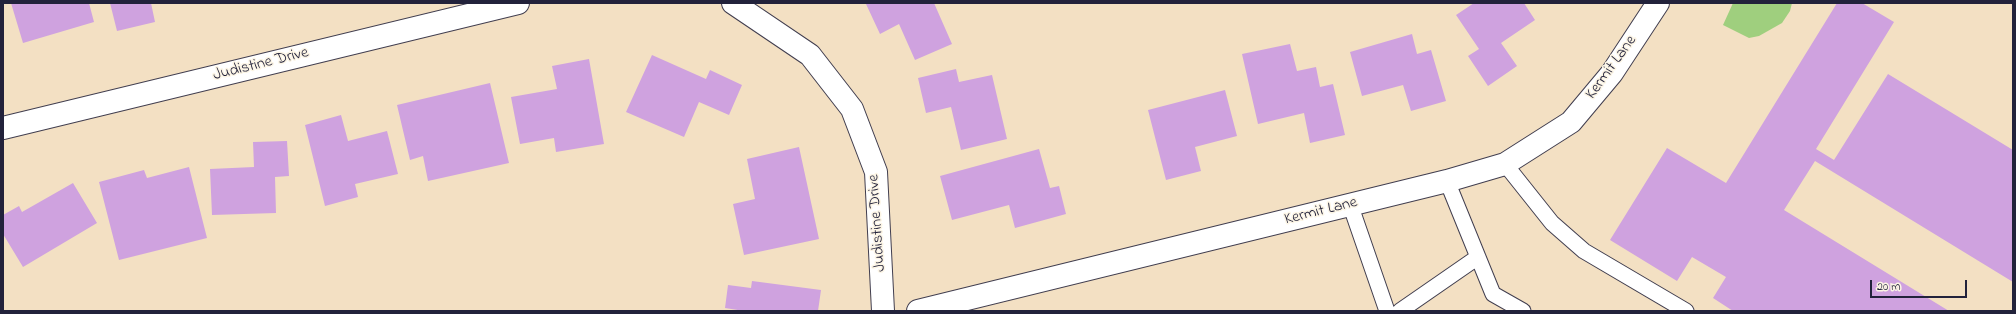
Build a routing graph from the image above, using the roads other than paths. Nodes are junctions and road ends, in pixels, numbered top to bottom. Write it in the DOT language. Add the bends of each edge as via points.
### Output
graph roads {
  1 [pos="518,3"];
  2 [pos="733,3"];
  3 [pos="1658,3"];
  4 [pos="3,128"];
  5 [pos="1505,164"];
  6 [pos="1447,181"];
  7 [pos="1350,204"];
  8 [pos="1478,257"];
  9 [pos="883,311"];
  10 [pos="918,311"];
  11 [pos="1387,311"];
  12 [pos="1400,311"];
  13 [pos="1523,311"];
  14 [pos="1686,311"];
  1 -- 4 [label="street, Judistine Drive"];
  2 -- 9 [label="street, Judistine Drive" via="810,55 852,108 876,172"];
  3 -- 5 [label="street, Kermit Lane" via="1612,73 1571,122"];
  5 -- 6 [label="street, Kermit Lane"];
  5 -- 14 [label="lane" via="1552,223 1584,251"];
  6 -- 7 [label="street, Kermit Lane"];
  6 -- 8 [label="lane"];
  7 -- 10 [label="street, Kermit Lane"];
  7 -- 11 [label="lane"];
  8 -- 12 [label="lane"];
  8 -- 13 [label="lane" via="1493,294"];
}
